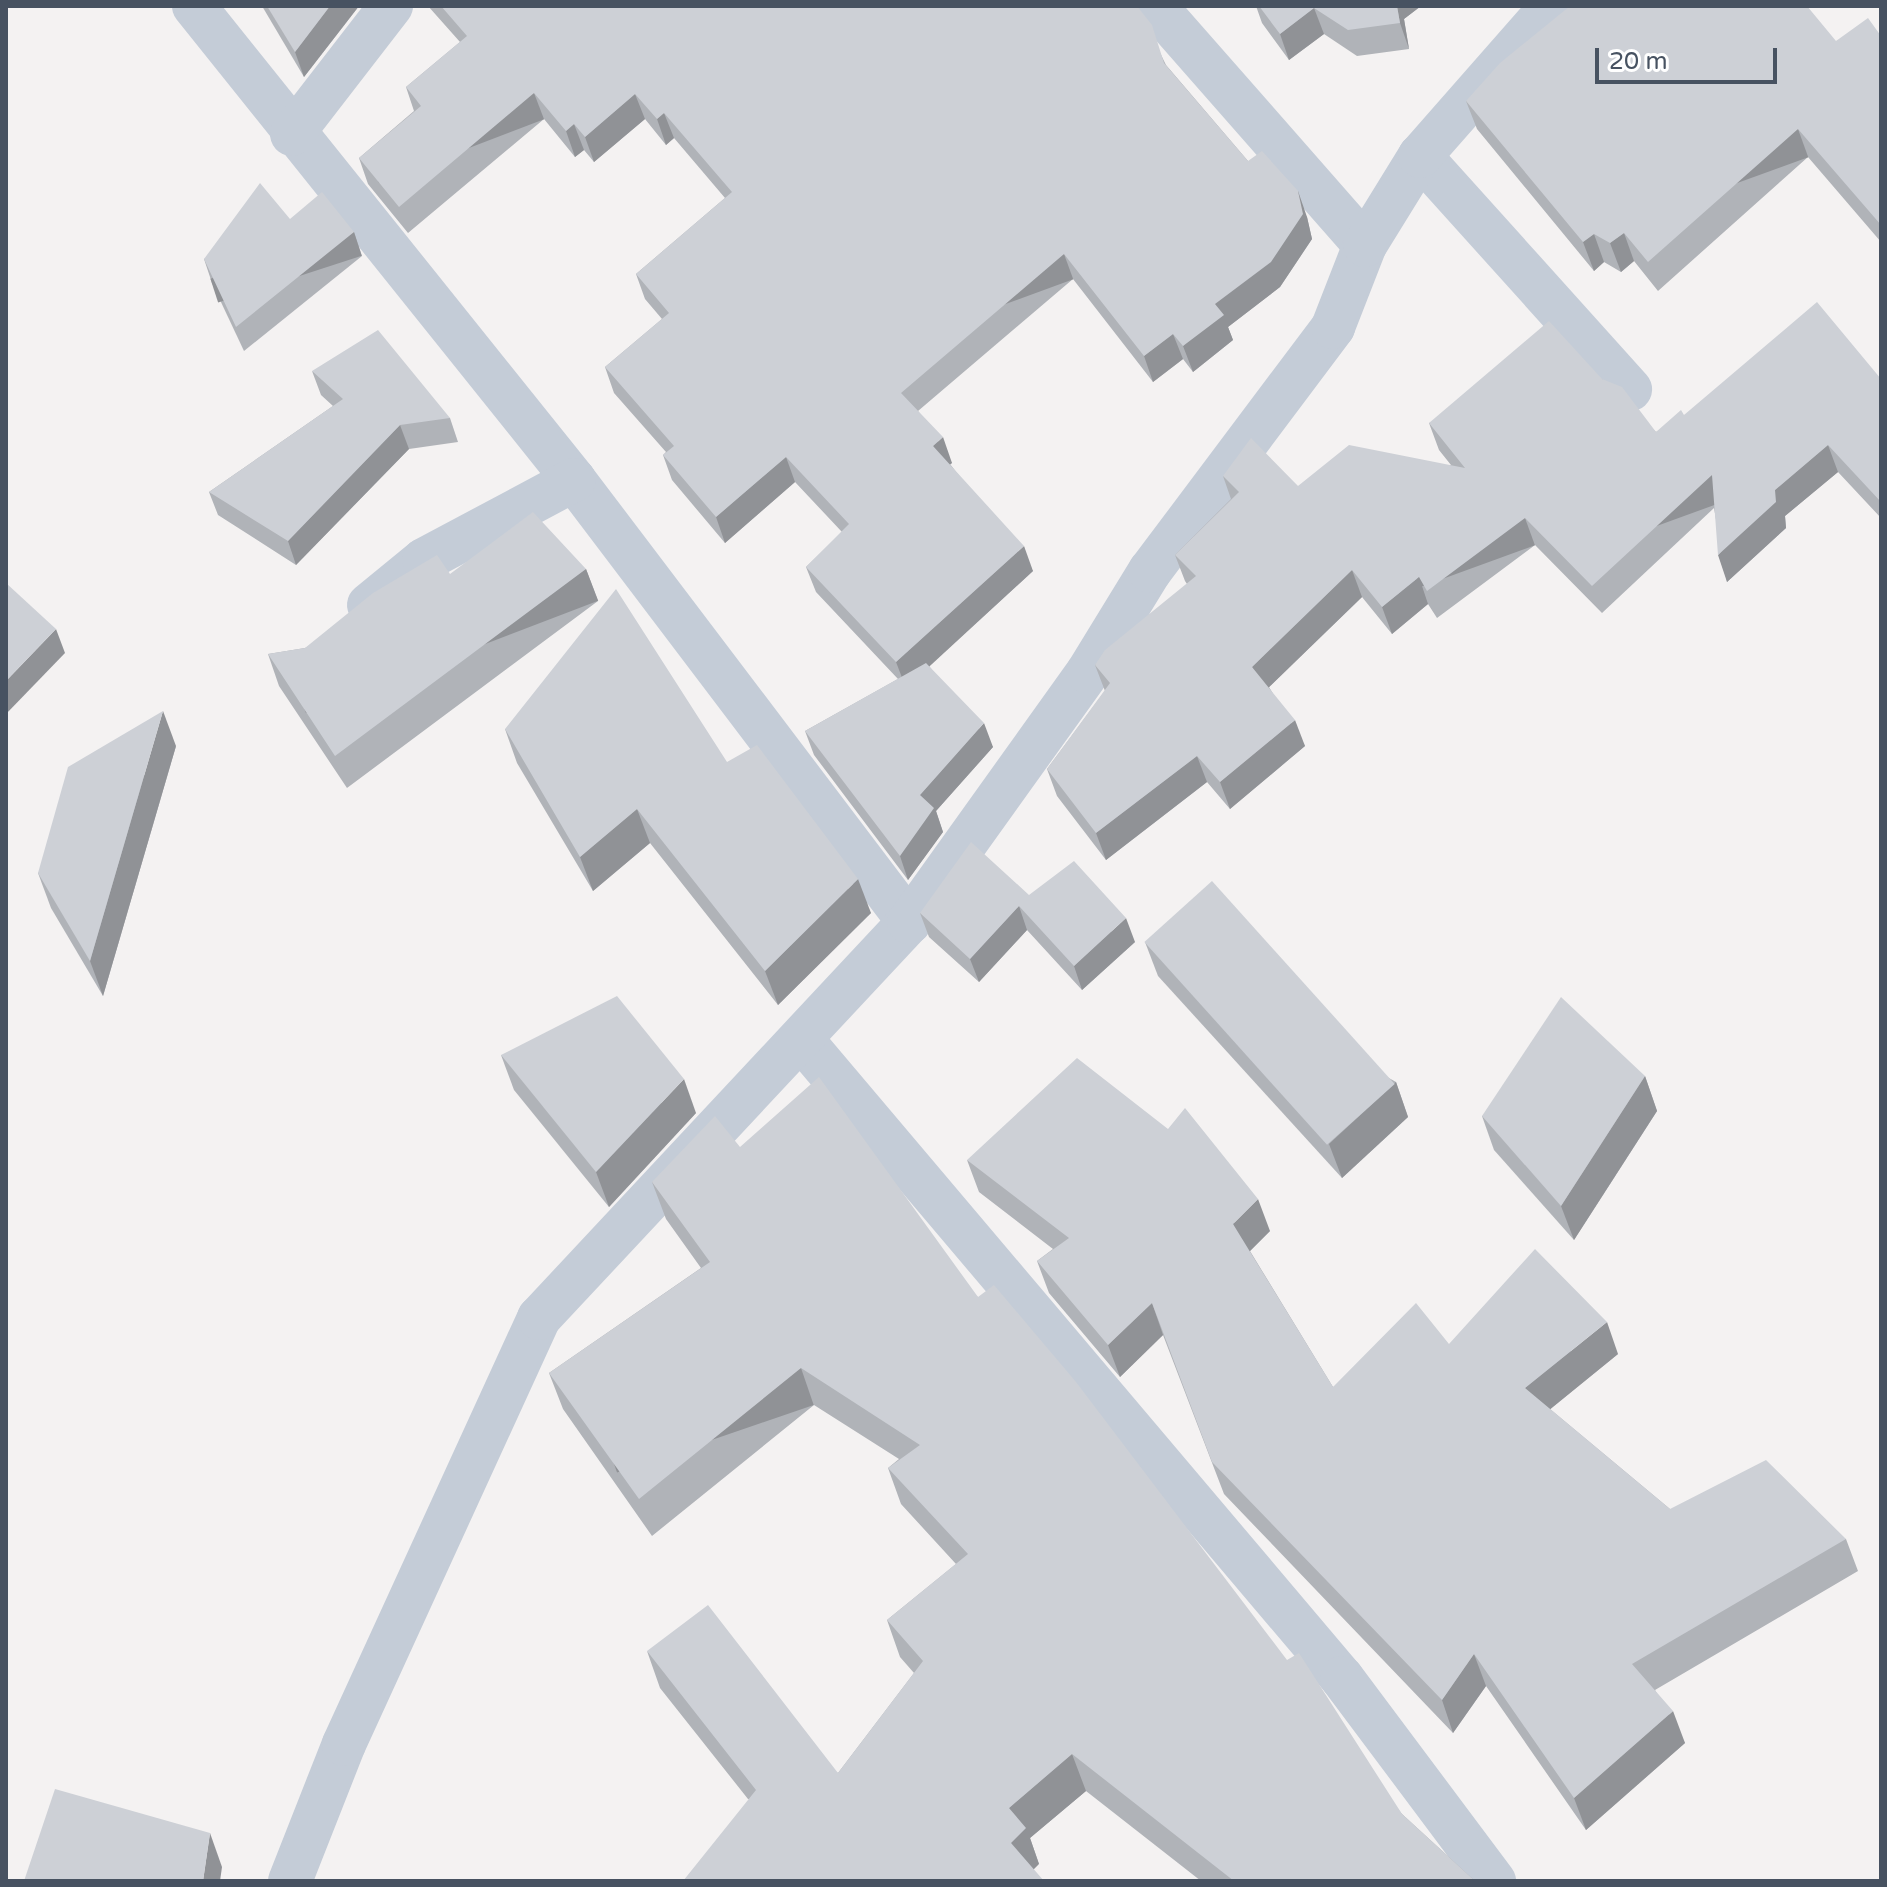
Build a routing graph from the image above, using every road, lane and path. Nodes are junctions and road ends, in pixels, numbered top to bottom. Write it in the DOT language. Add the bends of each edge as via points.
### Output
graph roads {
  1 [pos="194,6"];
  2 [pos="391,6"];
  3 [pos="1155,6"];
  4 [pos="1552,6"];
  5 [pos="292,134"];
  6 [pos="1420,156"];
  7 [pos="1365,245"];
  8 [pos="1630,389"];
  9 [pos="574,480"];
  10 [pos="337,631"];
  11 [pos="909,922"];
  12 [pos="802,1040"];
  13 [pos="290,1881"];
  14 [pos="1494,1881"];
  1 -- 5 [label="street"];
  2 -- 5 [label="street"];
  3 -- 7 [label="street"];
  4 -- 6 [label="street"];
  5 -- 9 [label="street"];
  6 -- 7 [label="street"];
  6 -- 8 [label="street"];
  7 -- 11 [label="street" via="1333,327 1150,571 1088,672"];
  9 -- 10 [label="street" via="424,560"];
  9 -- 11 [label="street"];
  11 -- 12 [label="street"];
  12 -- 13 [label="street" via="539,1318 344,1744"];
  12 -- 14 [label="street" via="1342,1678"];
}
